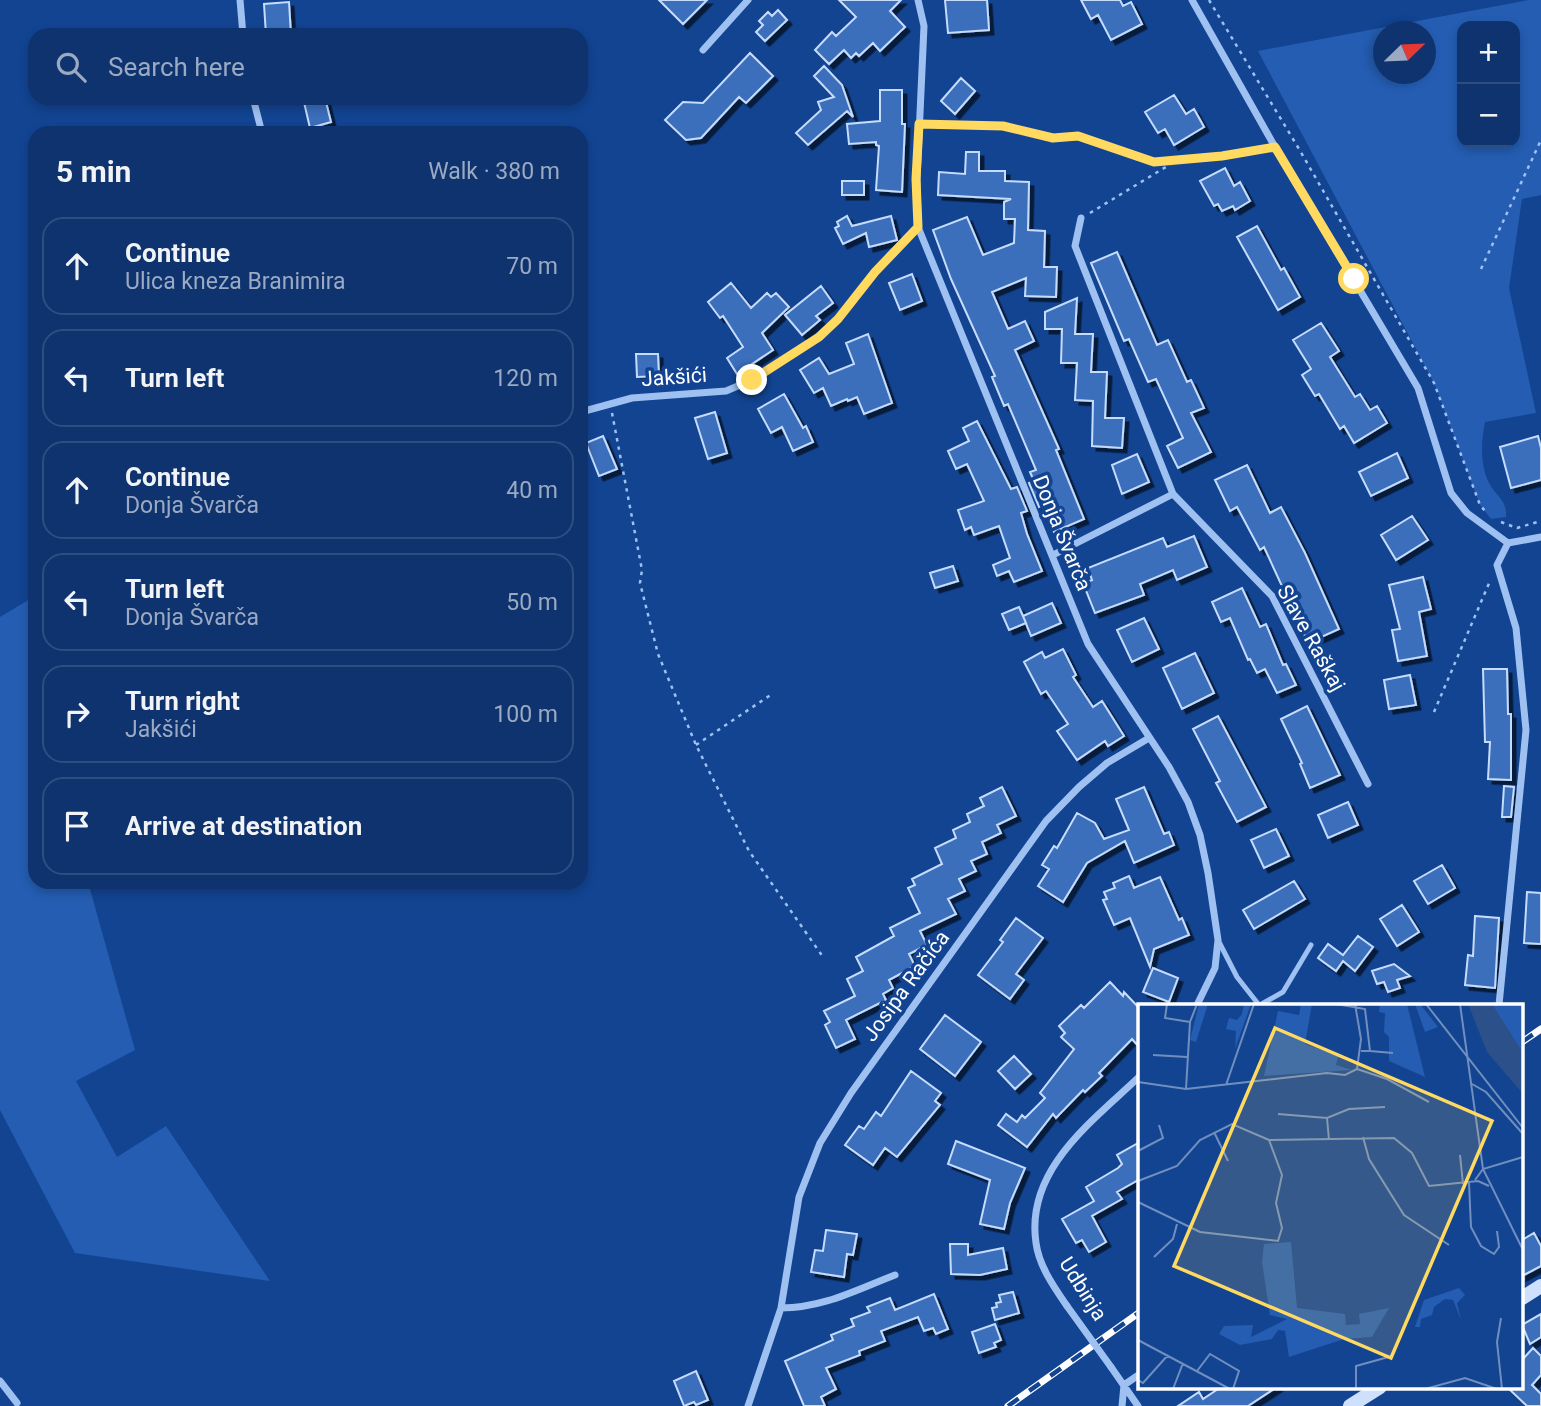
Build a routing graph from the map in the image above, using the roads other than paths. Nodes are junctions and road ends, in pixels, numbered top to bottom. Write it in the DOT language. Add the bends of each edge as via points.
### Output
graph roads {
  1 [pos="240,0"];
  2 [pos="748,0"];
  3 [pos="918,0"];
  4 [pos="1192,0"];
  5 [pos="242,28"];
  6 [pos="703,50"];
  7 [pos="255,105"];
  8 [pos="919,124"];
  9 [pos="260,126"];
  10 [pos="1003,126"];
  11 [pos="1081,218"];
  12 [pos="918,227"];
  13 [pos="588,410"];
  14 [pos="1173,494"];
  15 [pos="1541,537"];
  16 [pos="1508,542"];
  17 [pos="1053,555"];
  18 [pos="1149,738"];
  19 [pos="1368,784"];
  20 [pos="1218,940"];
  21 [pos="1311,945"];
  22 [pos="1197,1004"];
  23 [pos="1258,1004"];
  24 [pos="1261,1004"];
  25 [pos="1499,1004"];
  26 [pos="1138,1078"];
  27 [pos="895,1275"];
  28 [pos="1541,1286"];
  29 [pos="1524,1296"];
  30 [pos="781,1308"];
  31 [pos="1138,1375"];
  32 [pos="0,1381"];
  33 [pos="1124,1385"];
  34 [pos="1378,1388"];
  35 [pos="17,1403"];
  36 [pos="748,1406"];
  37 [pos="1122,1406"];
  38 [pos="1138,1406"];
  39 [pos="1350,1406"];
  1 -- 5 [label="street"];
  2 -- 6 [label="street"];
  3 -- 8 [label="street, Donja Švarča" via="924,26"];
  4 -- 16 [label="street" via="1418,388 1451,493 1467,513"];
  7 -- 9 [label="street"];
  8 -- 10 [label="street"];
  8 -- 12 [label="street, Donja Švarča"];
  11 -- 14 [label="street, Slave Raškaj" via="1075,246"];
  12 -- 13 [label="street, Jakšići" via="819,337 752,380 726,391 654,396"];
  12 -- 17 [label="street, Donja Švarča"];
  14 -- 17 [label="street"];
  14 -- 19 [label="street, Slave Raškaj" via="1272,596"];
  15 -- 16 [label="street"];
  16 -- 25 [label="street" via="1497,565 1516,628 1526,730"];
  17 -- 18 [label="street, Donja Švarča" via="1088,644"];
  18 -- 20 [label="street, Donja Švarča" via="1188,802 1200,835"];
  18 -- 30 [label="street, Josipa Račića" via="1107,762 1046,821 850,1093 820,1143 799,1197"];
  20 -- 22 [label="street" via="1215,968"];
  20 -- 23 [label="lane" via="1237,977"];
  21 -- 24 [label="lane" via="1283,992"];
  26 -- 33 [label="street, Udbinja, bridge" via="1065,1148 1043,1183 1036,1214 1036,1244 1051,1283"];
  27 -- 30 [label="street" via="805,1308"];
  28 -- 29 [label="main road"];
  30 -- 36 [label="street, Josipa Račića"];
  31 -- 33 [label="street"];
  32 -- 35 [label="street"];
  33 -- 37 [label="street"];
  33 -- 38 [label="street, Udbinja"];
  34 -- 39 [label="main road"];
}
